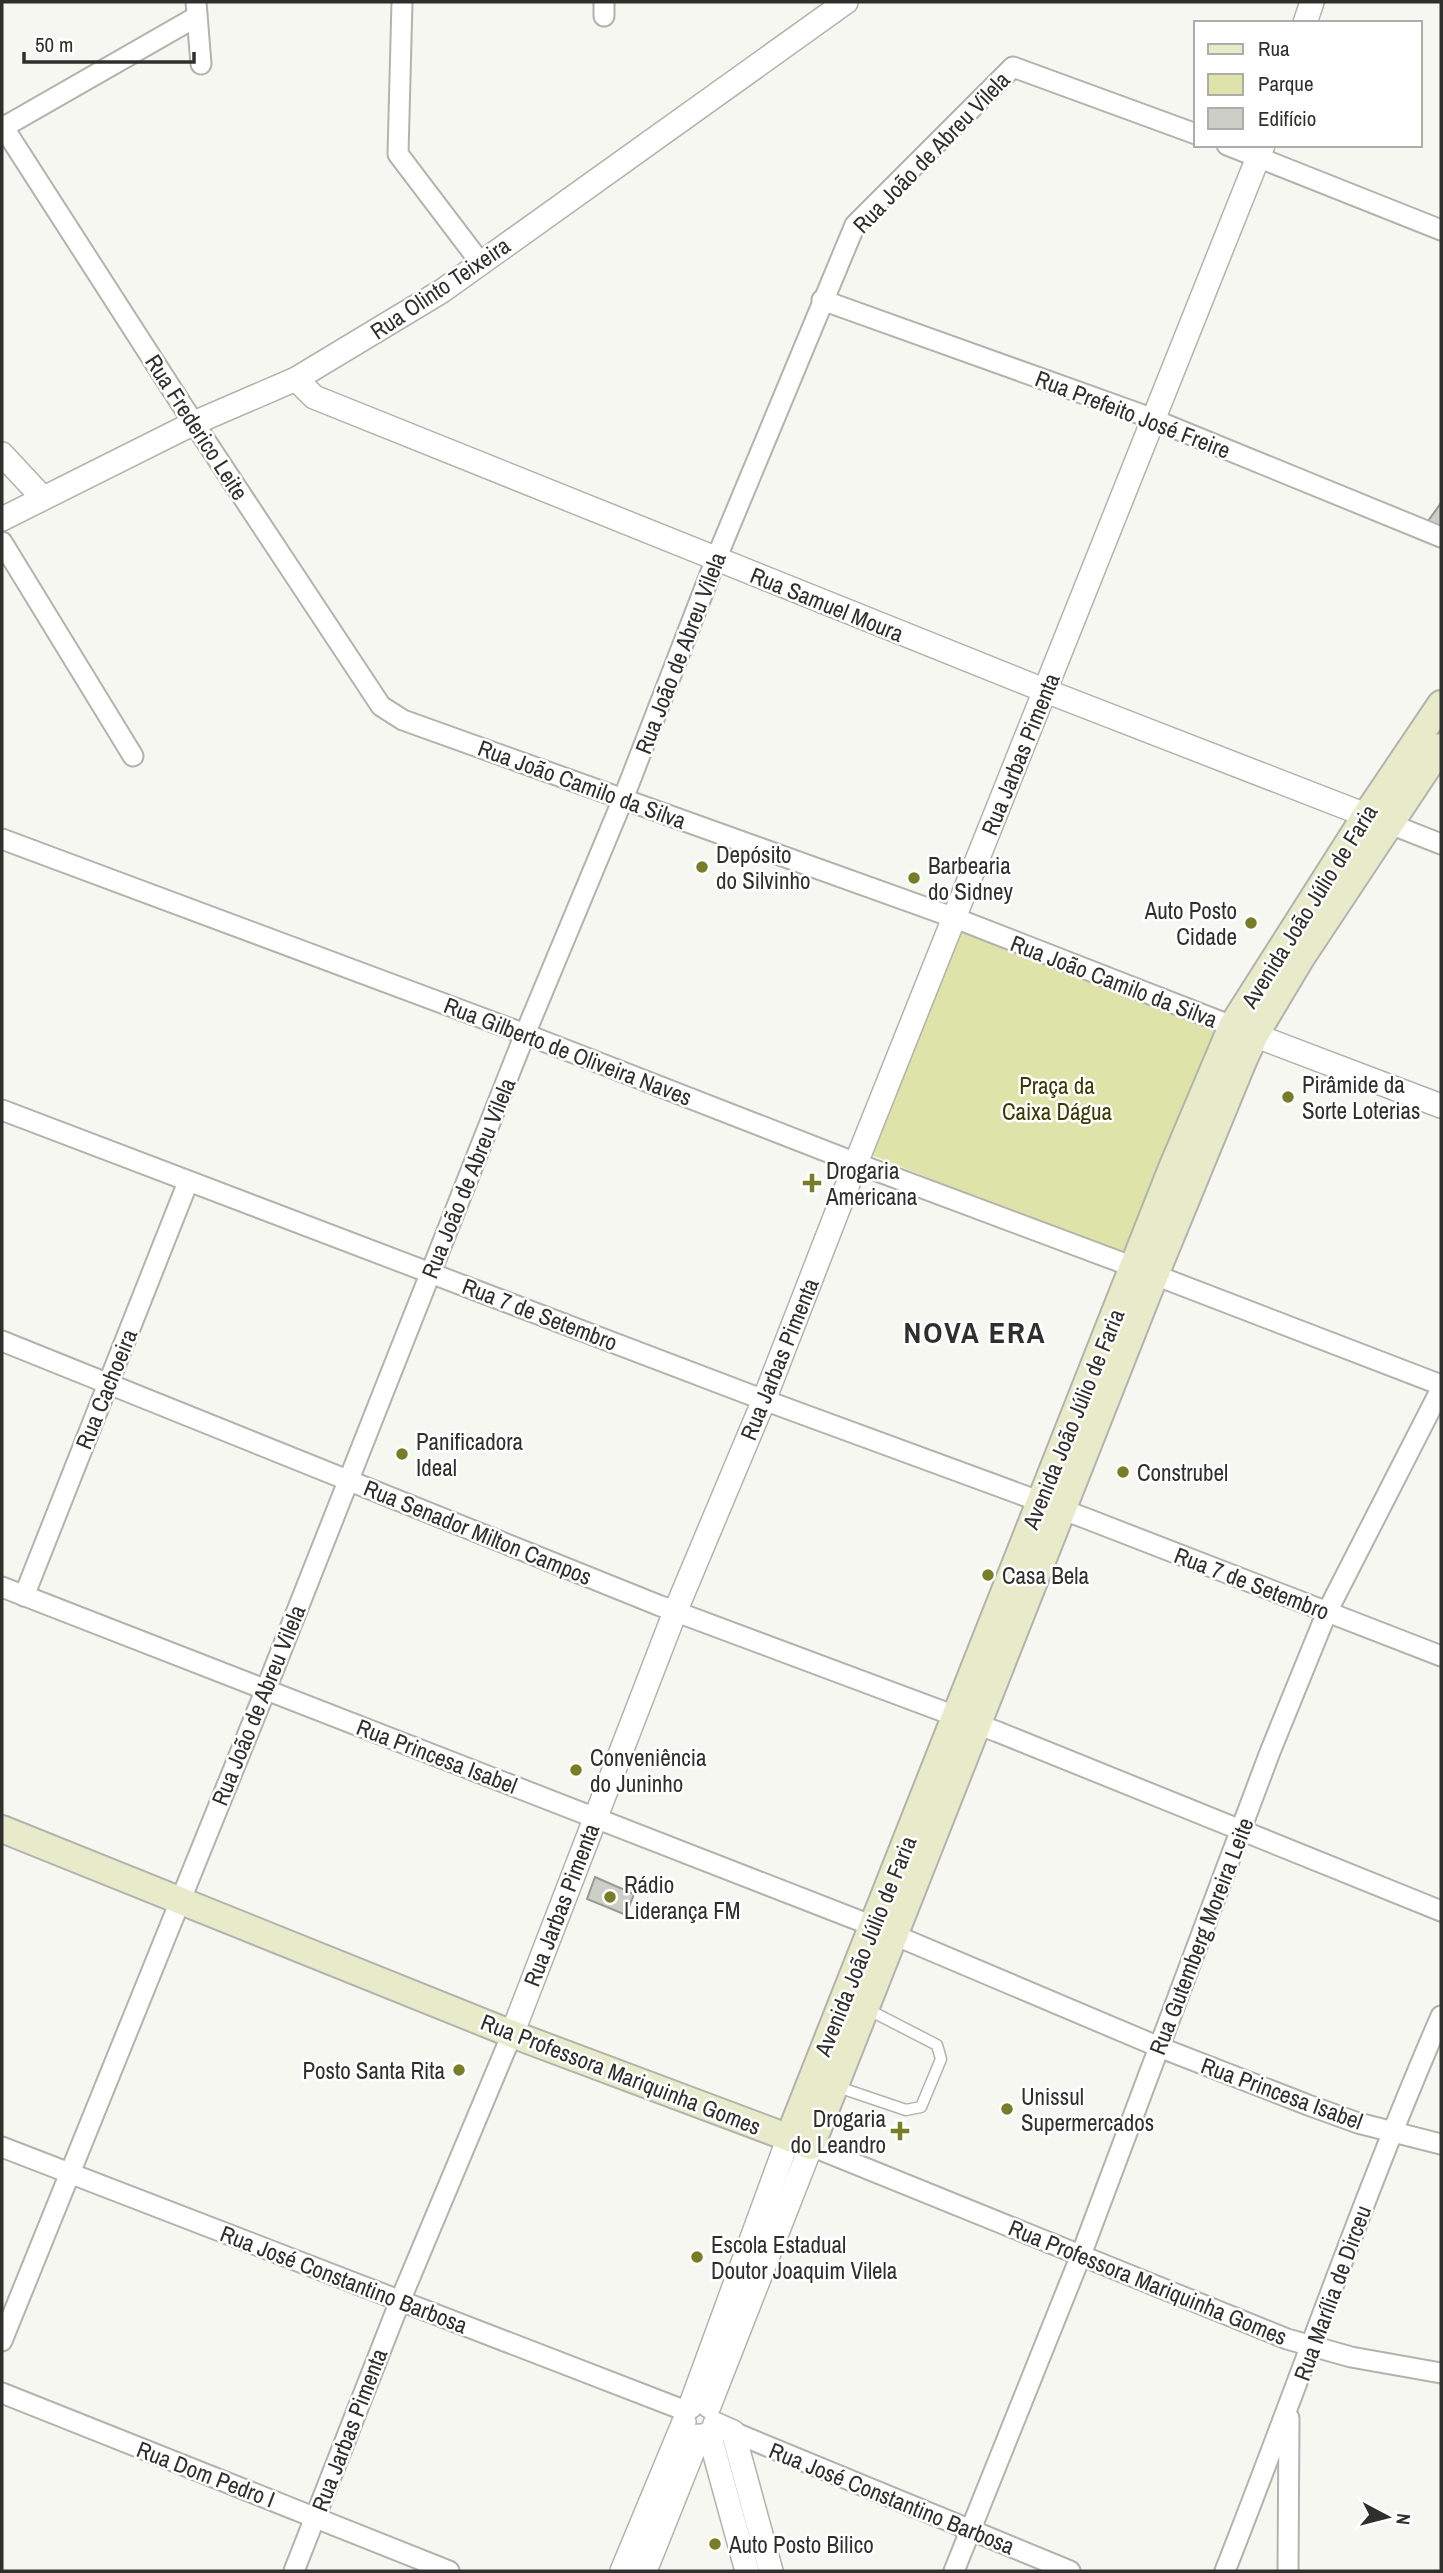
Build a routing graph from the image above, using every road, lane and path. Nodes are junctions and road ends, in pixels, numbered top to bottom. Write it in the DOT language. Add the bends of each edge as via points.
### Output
graph roads {
  1 [pos="402,2"];
  2 [pos="846,2"];
  3 [pos="1312,2"];
  4 [pos="196,9"];
  5 [pos="1306,21"];
  6 [pos="201,64"];
  7 [pos="2,127"];
  8 [pos="1194,133"];
  9 [pos="1238,147"];
  10 [pos="1261,151"];
  11 [pos="1441,230"];
  12 [pos="480,262"];
  13 [pos="822,300"];
  14 [pos="296,379"];
  15 [pos="1154,420"];
  16 [pos="194,423"];
  17 [pos="2,454"];
  18 [pos="43,498"];
  19 [pos="2,519"];
  20 [pos="1441,537"];
  21 [pos="2,542"];
  22 [pos="716,559"];
  23 [pos="1046,691"];
  24 [pos="1441,704"];
  25 [pos="403,720"];
  26 [pos="1441,747"];
  27 [pos="133,756"];
  28 [pos="623,799"];
  29 [pos="1378,820"];
  30 [pos="2,839"];
  31 [pos="1441,844"];
  32 [pos="955,918"];
  33 [pos="1244,1031"];
  34 [pos="525,1034"];
  35 [pos="1441,1106"];
  36 [pos="2,1110"];
  37 [pos="856,1163"];
  38 [pos="188,1182"];
  39 [pos="1145,1271"];
  40 [pos="431,1272"];
  41 [pos="2,1341"];
  42 [pos="108,1383"];
  43 [pos="1441,1387"];
  44 [pos="764,1401"];
  45 [pos="347,1479"];
  46 [pos="1051,1506"];
  47 [pos="2,1587"];
  48 [pos="24,1595"];
  49 [pos="675,1612"];
  50 [pos="1327,1612"];
  51 [pos="1441,1656"];
  52 [pos="266,1689"];
  53 [pos="967,1720"];
  54 [pos="594,1818"];
  55 [pos="2,1829"];
  56 [pos="1241,1830"];
  57 [pos="180,1899"];
  58 [pos="1441,1911"];
  59 [pos="883,1930"];
  60 [pos="867,2009"];
  61 [pos="1441,2016"];
  62 [pos="512,2034"];
  63 [pos="1159,2047"];
  64 [pos="834,2086"];
  65 [pos="1391,2132"];
  66 [pos="800,2142"];
  67 [pos="1441,2144"];
  68 [pos="2,2147"];
  69 [pos="70,2174"];
  70 [pos="1081,2255"];
  71 [pos="400,2301"];
  72 [pos="2,2341"];
  73 [pos="1311,2347"];
  74 [pos="1441,2373"];
  75 [pos="2,2393"];
  76 [pos="1290,2407"];
  77 [pos="703,2421"];
  78 [pos="315,2516"];
  79 [pos="971,2530"];
  80 [pos="648,2536"];
  81 [pos="768,2563"];
  82 [pos="745,2564"];
  83 [pos="294,2571"];
  84 [pos="449,2571"];
  85 [pos="622,2571"];
  86 [pos="645,2571"];
  87 [pos="954,2571"];
  88 [pos="1070,2571"];
  89 [pos="1226,2571"];
  90 [pos="1287,2571"];
  1 -- 12 [label="street" via="398,154"];
  2 -- 12 [label="street, Rua Olinto Teixeira"];
  3 -- 5 [label="street"];
  4 -- 6 [label="street"];
  4 -- 7 [label="street"];
  7 -- 16 [label="street, Rua Frederico Leite"];
  8 -- 13 [label="street, Rua João de Abreu Vilela" via="1013,67 855,225"];
  9 -- 10 [label="street"];
  10 -- 11 [label="street"];
  10 -- 15 [label="street, Rua Jarbas Pimenta"];
  12 -- 14 [label="street, Rua Olinto Teixeira" via="432,297"];
  13 -- 15 [label="street, Rua Prefeito José Freire"];
  13 -- 22 [label="street, Rua João de Abreu Vilela"];
  14 -- 16 [label="street, Rua Olinto Teixeira"];
  14 -- 22 [label="street, Rua Samuel Moura" via="314,397"];
  15 -- 20 [label="street, Rua Prefeito José Freire"];
  15 -- 23 [label="street, Rua Jarbas Pimenta"];
  16 -- 18 [label="street, Rua Olinto Teixeira"];
  16 -- 25 [label="street, Rua Frederico Leite" via="381,706"];
  17 -- 18 [label="street"];
  18 -- 19 [label="street, Rua Olinto Teixeira"];
  21 -- 27 [label="street"];
  22 -- 23 [label="street, Rua Samuel Moura"];
  22 -- 28 [label="street, Rua João de Abreu Vilela"];
  23 -- 29 [label="street, Rua Samuel Moura"];
  23 -- 32 [label="street, Rua Jarbas Pimenta"];
  24 -- 29 [label="main road, Avenida João Júlio de Faria"];
  25 -- 28 [label="street, Rua João Camilo da Silva"];
  26 -- 29 [label="main road, Avenida João Júlio de Faria"];
  28 -- 32 [label="street, Rua João Camilo da Silva"];
  28 -- 34 [label="street, Rua João de Abreu Vilela"];
  29 -- 31 [label="street, Rua Samuel Moura"];
  29 -- 33 [label="main road, Avenida João Júlio de Faria"];
  30 -- 34 [label="street, Rua Gilberto de Oliveira Naves"];
  32 -- 33 [label="street, Rua João Camilo da Silva"];
  32 -- 37 [label="street, Rua Jarbas Pimenta"];
  33 -- 35 [label="street, Rua João Camilo da Silva"];
  33 -- 39 [label="main road, Avenida João Júlio de Faria"];
  34 -- 37 [label="street, Rua Gilberto de Oliveira Naves"];
  34 -- 40 [label="street, Rua João de Abreu Vilela"];
  36 -- 38 [label="street, Rua 7 de Setembro"];
  37 -- 39 [label="street, Rua Gilberto de Oliveira Naves"];
  37 -- 44 [label="street, Rua Jarbas Pimenta"];
  38 -- 40 [label="street, Rua 7 de Setembro"];
  38 -- 42 [label="street, Rua Cachoeira"];
  39 -- 43 [label="street, Rua Gilberto de Oliveira Naves"];
  39 -- 46 [label="main road, Avenida João Júlio de Faria"];
  40 -- 44 [label="street, Rua 7 de Setembro"];
  40 -- 45 [label="street, Rua João de Abreu Vilela"];
  41 -- 42 [label="street, Rua Senador Milton Campos"];
  42 -- 45 [label="street, Rua Senador Milton Campos"];
  42 -- 48 [label="street, Rua Cachoeira"];
  43 -- 50 [label="street, Rua Gutemberg Moreira Leite"];
  44 -- 46 [label="street, Rua 7 de Setembro"];
  44 -- 49 [label="street, Rua Jarbas Pimenta"];
  45 -- 49 [label="street, Rua Senador Milton Campos"];
  45 -- 52 [label="street, Rua João de Abreu Vilela"];
  46 -- 50 [label="street, Rua 7 de Setembro"];
  46 -- 53 [label="main road, Avenida João Júlio de Faria"];
  47 -- 48 [label="street, Rua Princesa Isabel"];
  48 -- 52 [label="street, Rua Princesa Isabel"];
  49 -- 53 [label="street, Rua Senador Milton Campos"];
  49 -- 54 [label="street, Rua Jarbas Pimenta"];
  50 -- 51 [label="street, Rua 7 de Setembro"];
  50 -- 56 [label="street, Rua Gutemberg Moreira Leite"];
  52 -- 54 [label="street, Rua Princesa Isabel"];
  52 -- 57 [label="street, Rua João de Abreu Vilela"];
  53 -- 56 [label="street, Rua Senador Milton Campos"];
  53 -- 59 [label="main road, Avenida João Júlio de Faria"];
  54 -- 59 [label="street, Rua Princesa Isabel"];
  54 -- 62 [label="street, Rua Jarbas Pimenta"];
  55 -- 57 [label="main road, Rua Professora Mariquinha Gomes"];
  56 -- 58 [label="street, Rua Senador Milton Campos"];
  56 -- 63 [label="street, Rua Gutemberg Moreira Leite"];
  57 -- 62 [label="main road, Rua Professora Mariquinha Gomes"];
  57 -- 69 [label="street, Rua João de Abreu Vilela"];
  59 -- 60 [label="main road, Avenida João Júlio de Faria"];
  59 -- 63 [label="street, Rua Princesa Isabel"];
  59 -- 66 [label="main road, Avenida João Júlio de Faria"];
  60 -- 64 [label="main road, Avenida João Júlio de Faria"];
  60 -- 64 [label="lane" via="937,2045 941,2059 920,2107 913,2109"];
  61 -- 65 [label="street, Rua Marília de Dirceu"];
  62 -- 66 [label="main road, Rua Professora Mariquinha Gomes"];
  62 -- 71 [label="street, Rua Jarbas Pimenta"];
  63 -- 65 [label="street, Rua Princesa Isabel"];
  63 -- 70 [label="street, Rua Gutemberg Moreira Leite"];
  64 -- 66 [label="main road, Avenida João Júlio de Faria"];
  65 -- 67 [label="street, Rua Princesa Isabel"];
  65 -- 73 [label="street, Rua Marília de Dirceu"];
  66 -- 70 [label="street, Rua Professora Mariquinha Gomes"];
  66 -- 77 [label="street, Avenida João Júlio de Faria"];
  68 -- 69 [label="street, Rua José Constantino Barbosa"];
  69 -- 71 [label="street, Rua José Constantino Barbosa"];
  69 -- 72 [label="street, Rua João de Abreu Vilela"];
  70 -- 73 [label="street, Rua Professora Mariquinha Gomes"];
  70 -- 79 [label="street, Rua Gutemberg Moreira Leite"];
  71 -- 77 [label="street, Rua José Constantino Barbosa"];
  71 -- 78 [label="street, Rua Jarbas Pimenta"];
  73 -- 74 [label="street, Rua Professora Mariquinha Gomes"];
  73 -- 76 [label="street, Rua Marília de Dirceu"];
  75 -- 78 [label="street, Rua Dom Pedro I"];
  76 -- 89 [label="street, Rua Marília de Dirceu"];
  76 -- 90 [label="street"];
  77 -- 79 [label="street, Rua José Constantino Barbosa"];
  77 -- 80 [label="street, Avenida João Júlio de Faria"];
  77 -- 81 [label="street"];
  77 -- 82 [label="street"];
  78 -- 83 [label="street, Rua Jarbas Pimenta"];
  78 -- 84 [label="street, Rua Dom Pedro I"];
  79 -- 87 [label="street, Rua Gutemberg Moreira Leite"];
  79 -- 88 [label="street, Rua José Constantino Barbosa"];
  80 -- 85 [label="street, Avenida João Júlio de Faria"];
  80 -- 86 [label="street, Avenida João Júlio de Faria"];
  81 -- 82 [label="lane"];
}
